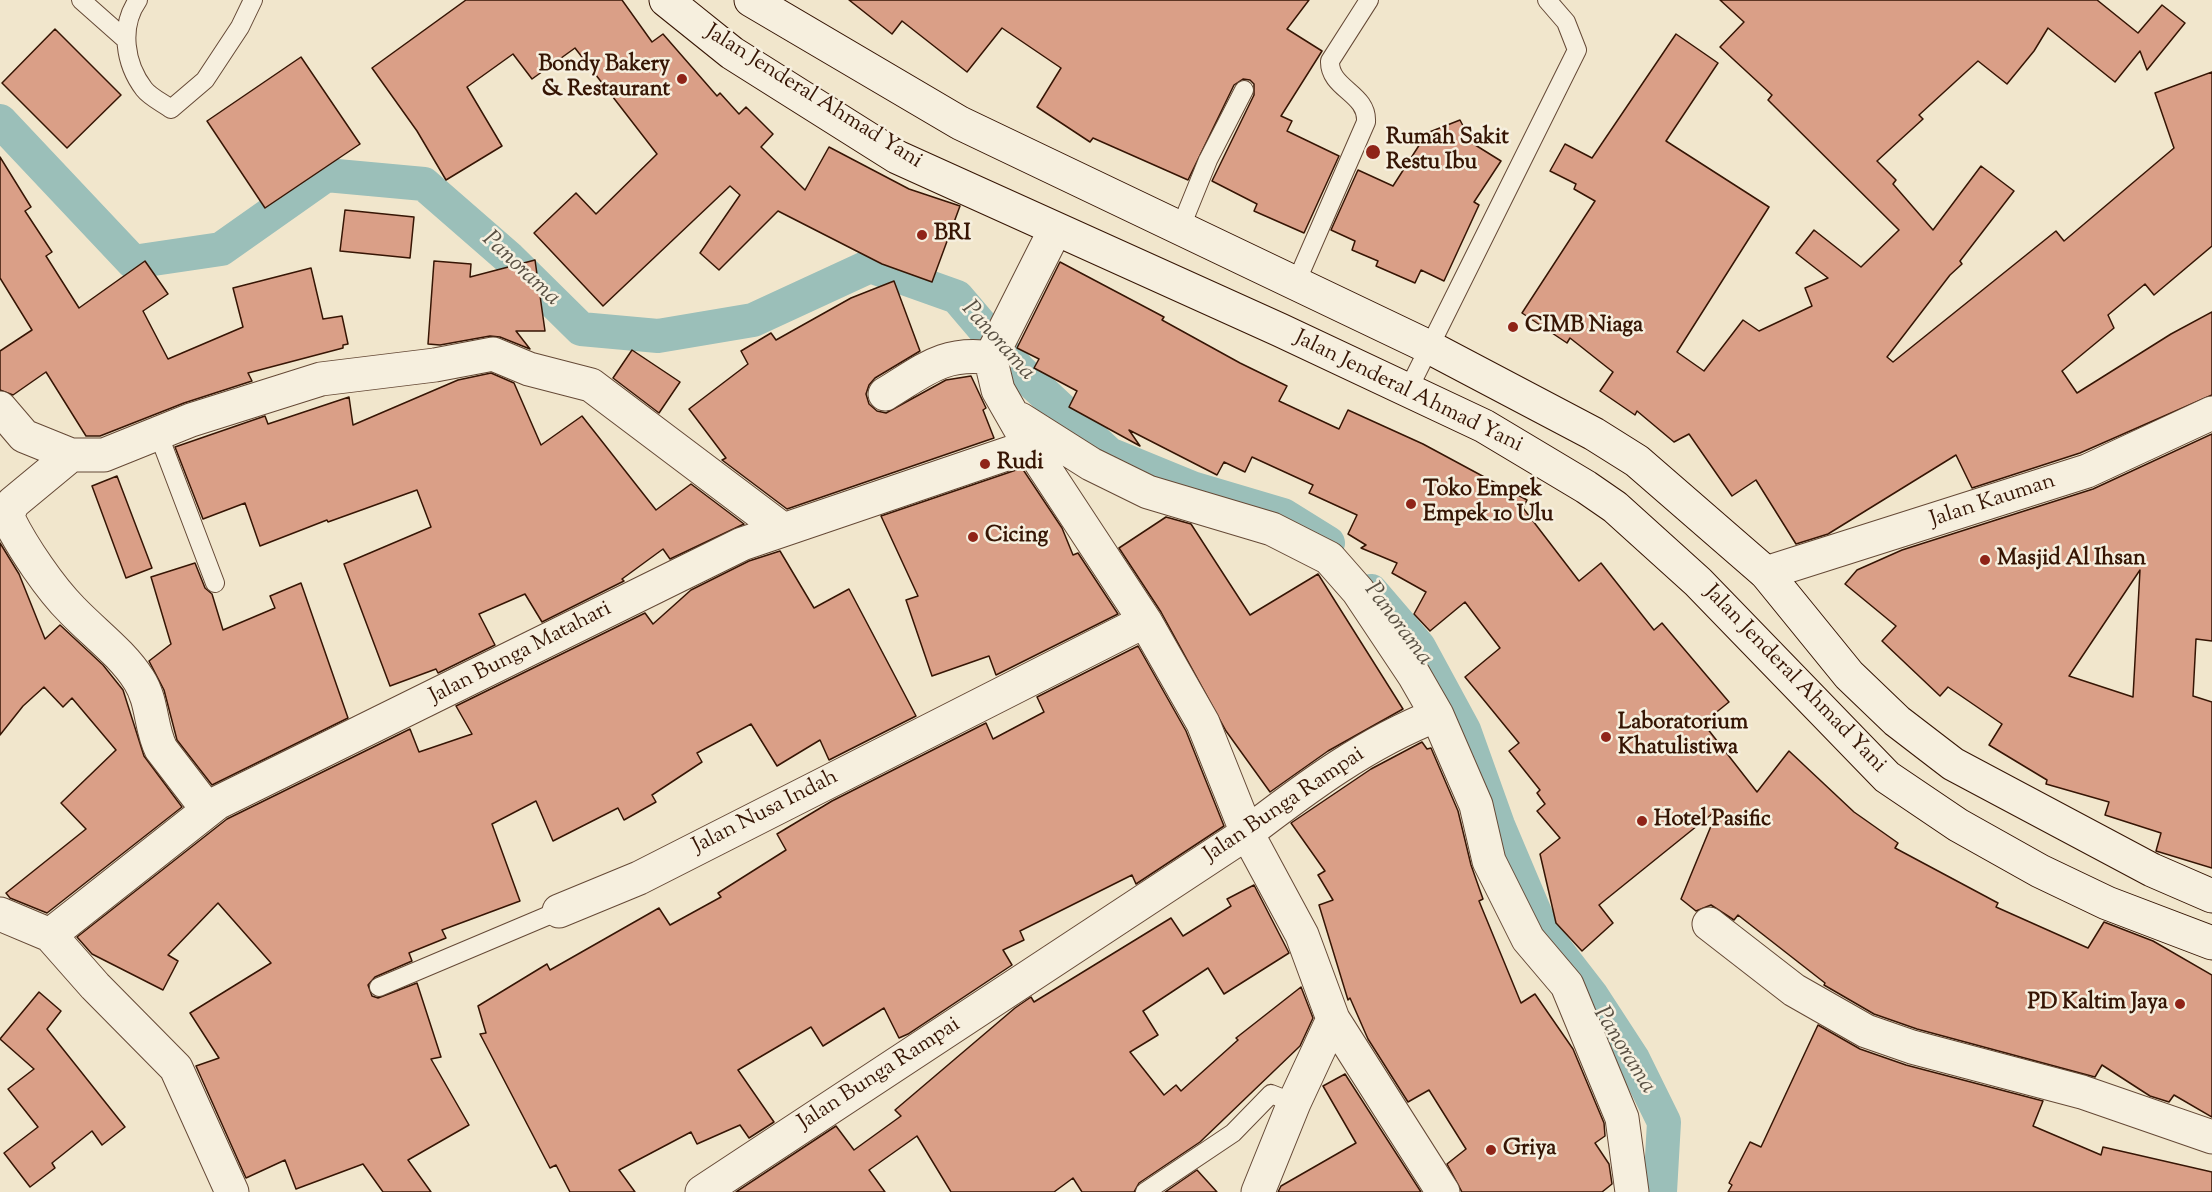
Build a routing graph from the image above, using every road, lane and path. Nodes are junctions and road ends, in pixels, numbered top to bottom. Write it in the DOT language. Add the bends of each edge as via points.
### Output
graph roads {
  1 [pos="81,0"];
  2 [pos="138,0"];
  3 [pos="253,0"];
  4 [pos="666,0"];
  5 [pos="751,0"];
  6 [pos="1369,0"];
  7 [pos="1547,0"];
  8 [pos="125,39"];
  9 [pos="1244,90"];
  10 [pos="1180,229"];
  11 [pos="1055,230"];
  12 [pos="1295,285"];
  13 [pos="1429,347"];
  14 [pos="993,354"];
  15 [pos="1408,390"];
  16 [pos="885,394"];
  17 [pos="0,408"];
  18 [pos="2212,412"];
  19 [pos="1012,413"];
  20 [pos="158,433"];
  21 [pos="1030,446"];
  22 [pos="71,455"];
  23 [pos="782,529"];
  24 [pos="1766,573"];
  25 [pos="215,583"];
  26 [pos="1145,621"];
  27 [pos="1437,715"];
  28 [pos="207,809"];
  29 [pos="1248,833"];
  30 [pos="2212,896"];
  31 [pos="559,911"];
  32 [pos="0,914"];
  33 [pos="1709,924"];
  34 [pos="50,936"];
  35 [pos="2212,943"];
  36 [pos="379,987"];
  37 [pos="1333,1018"];
  38 [pos="1294,1103"];
  39 [pos="2212,1137"];
  40 [pos="232,1192"];
  41 [pos="702,1192"];
  42 [pos="1145,1192"];
  43 [pos="1258,1192"];
  44 [pos="1443,1192"];
  45 [pos="1632,1192"];
  1 -- 8 [label="lane"];
  2 -- 8 [label="lane"];
  3 -- 8 [label="lane" via="206,80 171,109 145,90 127,58"];
  4 -- 11 [label="street, Jalan Jenderal Ahmad Yani" via="732,53 897,157"];
  5 -- 10 [label="street, Jalan Jenderal Ahmad Yani" via="960,123"];
  6 -- 12 [label="lane" via="1330,61 1334,78 1367,111 1366,122"];
  7 -- 13 [label="lane" via="1566,22 1577,50"];
  9 -- 10 [label="lane" via="1208,160"];
  10 -- 12 [label="street, Jalan Jenderal Ahmad Yani"];
  11 -- 14 [label="street"];
  11 -- 15 [label="street, Jalan Jenderal Ahmad Yani"];
  12 -- 13 [label="street, Jalan Jenderal Ahmad Yani"];
  13 -- 15 [label="lane"];
  13 -- 24 [label="street, Jalan Jenderal Ahmad Yani" via="1594,434 1637,461"];
  14 -- 16 [label="street" via="945,358"];
  14 -- 19 [label="street" via="998,390"];
  15 -- 35 [label="street, Jalan Jenderal Ahmad Yani" via="1484,426 1615,507 1728,612 1887,777 1958,825 2040,871 2108,903"];
  17 -- 22 [label="street" via="24,436"];
  18 -- 24 [label="street, Jalan Kauman" via="2087,471"];
  19 -- 21 [label="street"];
  19 -- 27 [label="street" via="1091,464 1148,492 1272,529 1329,558 1358,591"];
  20 -- 22 [label="street" via="104,455"];
  20 -- 23 [label="street" via="321,378 493,354 529,369 591,385"];
  20 -- 25 [label="lane"];
  21 -- 23 [label="street, Jalan Bunga Matahari"];
  21 -- 26 [label="street"];
  22 -- 28 [label="street" via="13,503 9,520 61,597 139,681 148,697 156,740"];
  23 -- 28 [label="street, Jalan Bunga Matahari" via="660,583"];
  24 -- 30 [label="street, Jalan Jenderal Ahmad Yani" via="1849,675 1897,721 1953,764 2152,870"];
  26 -- 29 [label="street" via="1203,723"];
  26 -- 31 [label="street, Jalan Nusa Indah" via="639,878"];
  27 -- 29 [label="street, Jalan Bunga Rampai" via="1407,727 1320,777"];
  27 -- 45 [label="street" via="1476,805 1489,861 1528,939 1566,985 1622,1118"];
  28 -- 34 [label="street, Jalan Bunga Matahari"];
  29 -- 37 [label="street" via="1302,935"];
  29 -- 41 [label="street, Jalan Bunga Rampai"];
  31 -- 36 [label="lane, Jalan Nusa Indah"];
  32 -- 34 [label="street"];
  33 -- 39 [label="street" via="1794,990 1866,1031 2082,1092"];
  34 -- 40 [label="street" via="176,1068"];
  37 -- 38 [label="street"];
  37 -- 44 [label="street"];
  38 -- 42 [label="lane" via="1271,1094 1233,1133"];
  38 -- 43 [label="street"];
}
